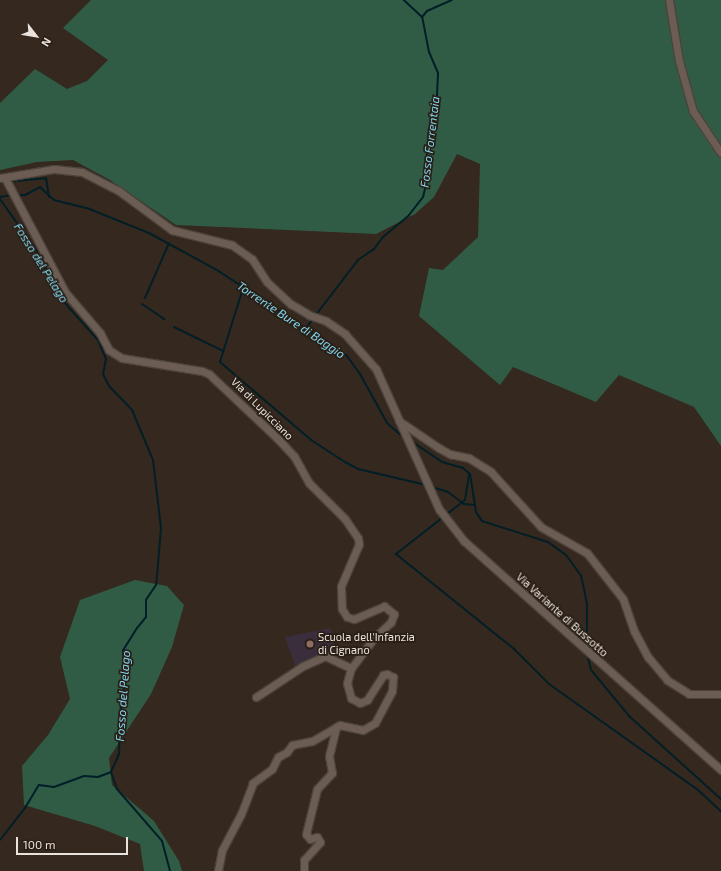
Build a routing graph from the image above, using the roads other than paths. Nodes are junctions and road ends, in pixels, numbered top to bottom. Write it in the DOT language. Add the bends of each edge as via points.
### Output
graph roads {
  1 [pos="669,0"];
  2 [pos="721,153"];
  3 [pos="2,178"];
  4 [pos="399,421"];
  5 [pos="351,668"];
  6 [pos="721,694"];
  7 [pos="256,697"];
  8 [pos="336,727"];
  9 [pos="721,770"];
  10 [pos="218,871"];
  11 [pos="304,871"];
  1 -- 2 [label="street" via="679,61 693,111"];
  3 -- 4 [label="street, Via Variante di Bussotto" via="54,168 75,169 118,191 172,230 232,245 252,259 267,282 291,304 309,316 326,321 345,334 362,351 376,369"];
  3 -- 5 [label="street, Via di Lupicciano" via="18,202 65,292 100,333 109,350 122,358 209,374 294,456 309,483 350,525 359,544 342,580 344,613 354,619 384,606 394,614 391,622 374,638"];
  4 -- 6 [label="street" via="439,448 450,454 469,458 491,472 541,526 587,553 623,599 634,630 648,657 666,680 689,694"];
  4 -- 9 [label="street, Via Variante di Bussotto" via="439,509 464,541"];
  5 -- 7 [label="street" via="325,656 303,666"];
  5 -- 8 [label="street, Via di Lupicciano" via="347,683 348,693 355,702 364,703 383,675 390,675 394,684 379,716 370,727 363,730 344,724"];
  8 -- 10 [label="street" via="312,741 292,745 288,752 276,759 272,769 257,779 222,850"];
  8 -- 11 [label="street" via="329,756 332,773 317,789 306,834 310,839 317,837 320,842 304,860"];
}
